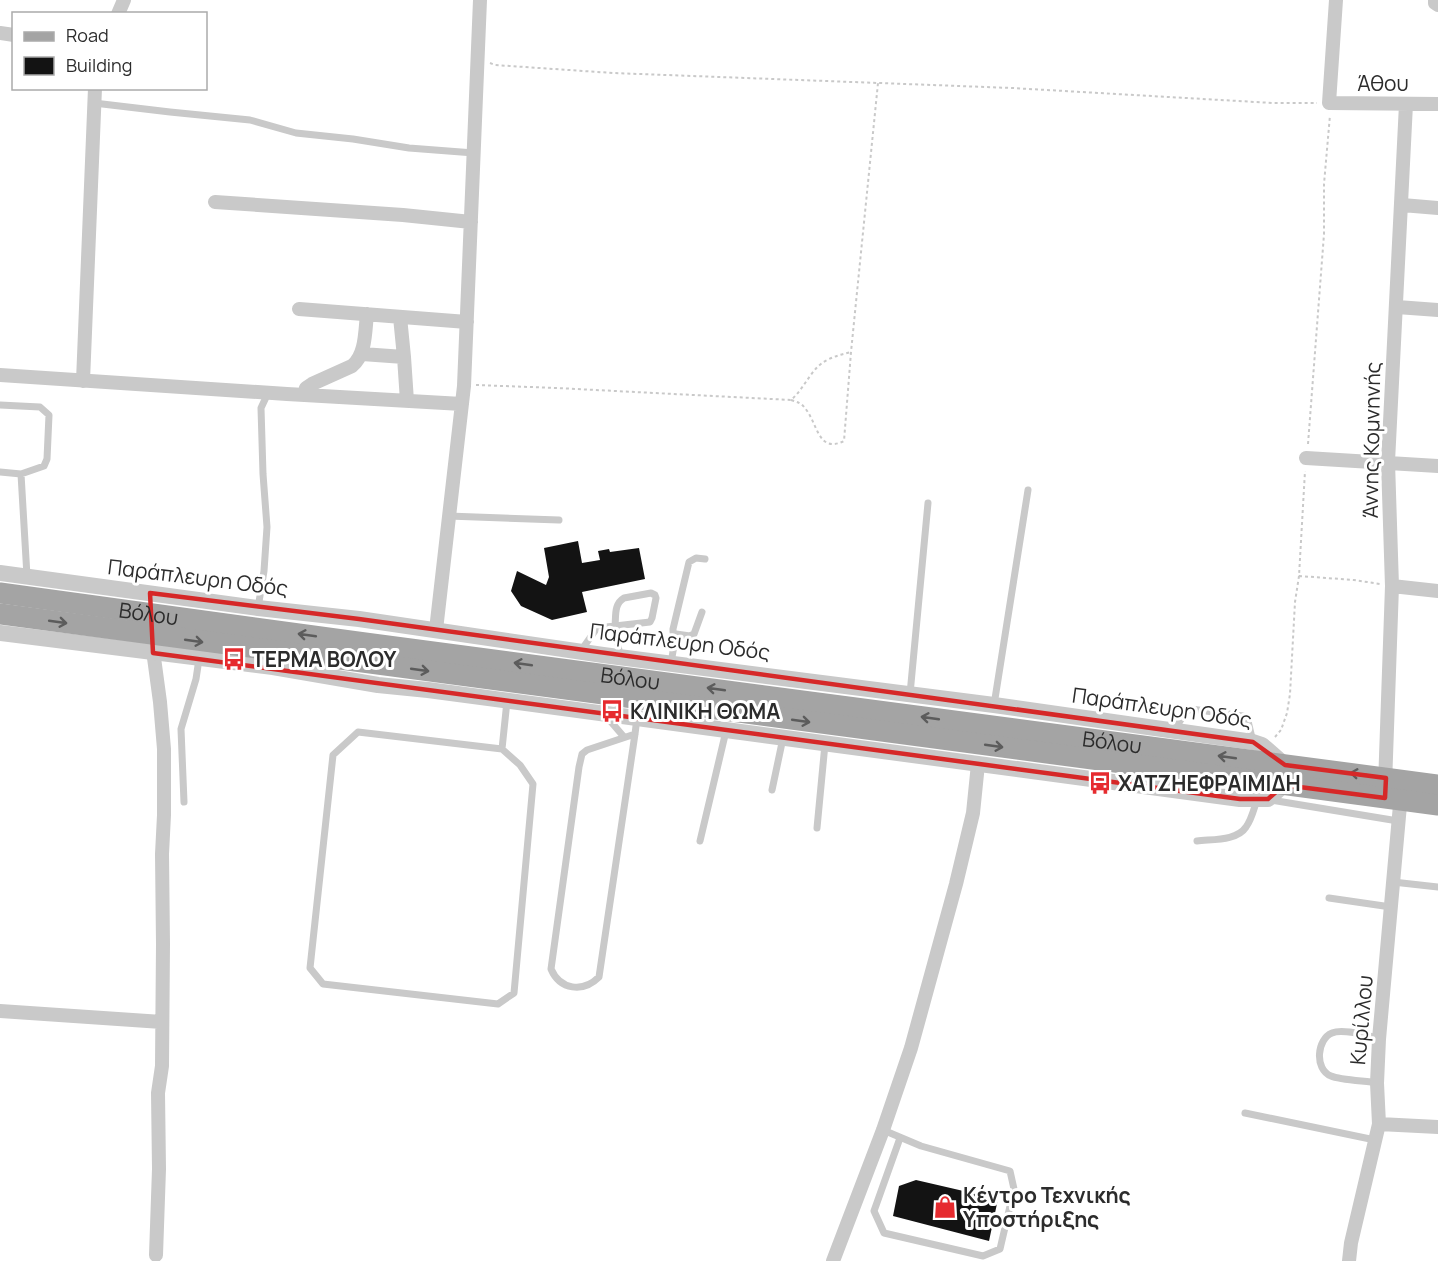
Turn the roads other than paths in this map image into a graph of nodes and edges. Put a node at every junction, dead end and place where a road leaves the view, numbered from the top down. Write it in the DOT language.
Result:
graph roads {
  1 [pos="480,0"];
  2 [pos="1336,0"];
  3 [pos="1435,0"];
  4 [pos="1438,5"];
  5 [pos="94,96"];
  6 [pos="1406,104"];
  7 [pos="1438,104"];
  8 [pos="474,153"];
  9 [pos="215,202"];
  10 [pos="1402,205"];
  11 [pos="1438,208"];
  12 [pos="471,222"];
  13 [pos="1397,307"];
  14 [pos="299,309"];
  15 [pos="1438,310"];
  16 [pos="367,315"];
  17 [pos="400,317"];
  18 [pos="467,322"];
  19 [pos="362,354"];
  20 [pos="404,357"];
  21 [pos="0,375"];
  22 [pos="83,381"];
  23 [pos="268,393"];
  24 [pos="304,395"];
  25 [pos="407,401"];
  26 [pos="462,404"];
  27 [pos="0,405"];
  28 [pos="1306,458"];
  29 [pos="1388,462"];
  30 [pos="1438,466"];
  31 [pos="0,472"];
  32 [pos="21,474"];
  33 [pos="1028,490"];
  34 [pos="928,503"];
  35 [pos="448,516"];
  36 [pos="559,520"];
  37 [pos="705,559"];
  38 [pos="0,573"];
  39 [pos="27,577"];
  40 [pos="1392,585"];
  41 [pos="1438,591"];
  42 [pos="0,593"];
  43 [pos="151,603"];
  44 [pos="258,608"];
  45 [pos="702,612"];
  46 [pos="0,614"];
  47 [pos="615,626"];
  48 [pos="436,630"];
  49 [pos="0,633"];
  50 [pos="676,634"];
  51 [pos="152,644"];
  52 [pos="580,652"];
  53 [pos="620,657"];
  54 [pos="199,659"];
  55 [pos="672,663"];
  56 [pos="910,694"];
  57 [pos="507,701"];
  58 [pos="994,705"];
  59 [pos="604,714"];
  60 [pos="636,726"];
  61 [pos="726,731"];
  62 [pos="1173,731"];
  63 [pos="624,737"];
  64 [pos="783,738"];
  65 [pos="1258,743"];
  66 [pos="825,744"];
  67 [pos="502,749"];
  68 [pos="978,764"];
  69 [pos="1285,775"];
  70 [pos="1438,785"];
  71 [pos="1393,789"];
  72 [pos="772,790"];
  73 [pos="1263,800"];
  74 [pos="184,802"];
  75 [pos="1438,805"];
  76 [pos="1398,821"];
  77 [pos="817,828"];
  78 [pos="700,841"];
  79 [pos="1197,841"];
  80 [pos="1393,882"];
  81 [pos="1438,887"];
  82 [pos="1329,898"];
  83 [pos="1391,907"];
  84 [pos="0,1011"];
  85 [pos="162,1022"];
  86 [pos="1379,1039"];
  87 [pos="1377,1083"];
  88 [pos="1245,1113"];
  89 [pos="1379,1124"];
  90 [pos="1438,1127"];
  91 [pos="883,1130"];
  92 [pos="900,1138"];
  93 [pos="1375,1140"];
  94 [pos="156,1255"];
  95 [pos="833,1261"];
  96 [pos="1349,1261"];
  1 -- 8 [label="street"];
  2 -- 6 [label="street, Άθου"];
  3 -- 4 [label="street"];
  5 -- 8 [label="lane"];
  5 -- 22 [label="street"];
  6 -- 7 [label="street, Άθου"];
  6 -- 10 [label="street, Άννης Κομνηνής"];
  8 -- 12 [label="street"];
  9 -- 12 [label="street"];
  10 -- 11 [label="street"];
  10 -- 13 [label="street, Άννης Κομνηνής"];
  12 -- 18 [label="street"];
  13 -- 15 [label="street"];
  13 -- 29 [label="street, Άννης Κομνηνής"];
  14 -- 16 [label="street"];
  16 -- 17 [label="street"];
  16 -- 19 [label="street"];
  17 -- 18 [label="street"];
  17 -- 20 [label="street"];
  18 -- 26 [label="street"];
  19 -- 20 [label="street"];
  19 -- 24 [label="street"];
  20 -- 25 [label="street"];
  21 -- 22 [label="street"];
  22 -- 23 [label="street"];
  23 -- 24 [label="street"];
  23 -- 44 [label="lane"];
  24 -- 25 [label="street"];
  25 -- 26 [label="street"];
  26 -- 35 [label="street"];
  27 -- 32 [label="lane"];
  28 -- 29 [label="street"];
  29 -- 30 [label="street"];
  29 -- 40 [label="street, Άννης Κομνηνής"];
  31 -- 32 [label="lane"];
  32 -- 39 [label="lane"];
  33 -- 58 [label="lane"];
  34 -- 56 [label="lane"];
  35 -- 36 [label="lane"];
  35 -- 48 [label="street"];
  37 -- 50 [label="lane"];
  38 -- 39 [label="street, Παράπλευρη Οδός"];
  39 -- 43 [label="street, Παράπλευρη Οδός"];
  40 -- 41 [label="street"];
  40 -- 71 [label="street, Άννης Κομνηνής"];
  42 -- 43 [label="main road, Βόλου"];
  43 -- 44 [label="street, Παράπλευρη Οδός"];
  43 -- 51 [label="street"];
  69 -- 43 [label="main road, Βόλου, one-way"];
  44 -- 48 [label="street, Παράπλευρη Οδός"];
  45 -- 50 [label="lane"];
  46 -- 51 [label="main road, Βόλου, one-way"];
  47 -- 47 [label="lane"];
  47 -- 52 [label="lane"];
  47 -- 53 [label="lane"];
  48 -- 52 [label="street, Παράπλευρη Οδός"];
  49 -- 51 [label="street"];
  50 -- 55 [label="lane"];
  51 -- 54 [label="street"];
  51 -- 69 [label="main road, Βόλου, one-way"];
  51 -- 85 [label="street"];
  52 -- 53 [label="street, Παράπλευρη Οδός"];
  53 -- 55 [label="street, Παράπλευρη Οδός"];
  54 -- 57 [label="street"];
  54 -- 74 [label="lane"];
  55 -- 56 [label="street, Παράπλευρη Οδός"];
  56 -- 58 [label="street, Παράπλευρη Οδός"];
  57 -- 59 [label="street"];
  57 -- 67 [label="lane"];
  58 -- 62 [label="street, Παράπλευρη Οδός"];
  59 -- 60 [label="street"];
  59 -- 63 [label="lane"];
  60 -- 61 [label="street"];
  60 -- 63 [label="lane"];
  60 -- 63 [label="lane"];
  61 -- 64 [label="street"];
  61 -- 78 [label="lane"];
  62 -- 65 [label="street, Παράπλευρη Οδός"];
  62 -- 65 [label="lane"];
  64 -- 66 [label="street"];
  64 -- 72 [label="lane"];
  65 -- 69 [label="street, Παράπλευρη Οδός"];
  66 -- 68 [label="street"];
  66 -- 77 [label="lane"];
  67 -- 67 [label="lane"];
  68 -- 73 [label="street"];
  68 -- 91 [label="street"];
  69 -- 71 [label="main road, Βόλου"];
  69 -- 73 [label="street"];
  70 -- 71 [label="main road, Βόλου"];
  71 -- 75 [label="main road, Βόλου"];
  71 -- 76 [label="street, Κυρίλλου"];
  73 -- 76 [label="lane"];
  73 -- 79 [label="lane"];
  76 -- 80 [label="street, Κυρίλλου"];
  80 -- 81 [label="lane"];
  80 -- 83 [label="street, Κυρίλλου"];
  82 -- 83 [label="lane"];
  83 -- 86 [label="street, Κυρίλλου"];
  84 -- 85 [label="street"];
  85 -- 94 [label="street"];
  86 -- 87 [label="street, Κυρίλλου"];
  86 -- 87 [label="lane"];
  87 -- 89 [label="street, Κυρίλλου"];
  88 -- 93 [label="lane"];
  89 -- 90 [label="street"];
  89 -- 93 [label="street, Κυρίλλου"];
  91 -- 92 [label="lane"];
  91 -- 95 [label="street"];
  92 -- 92 [label="lane"];
  93 -- 96 [label="street, Κυρίλλου"];
}
